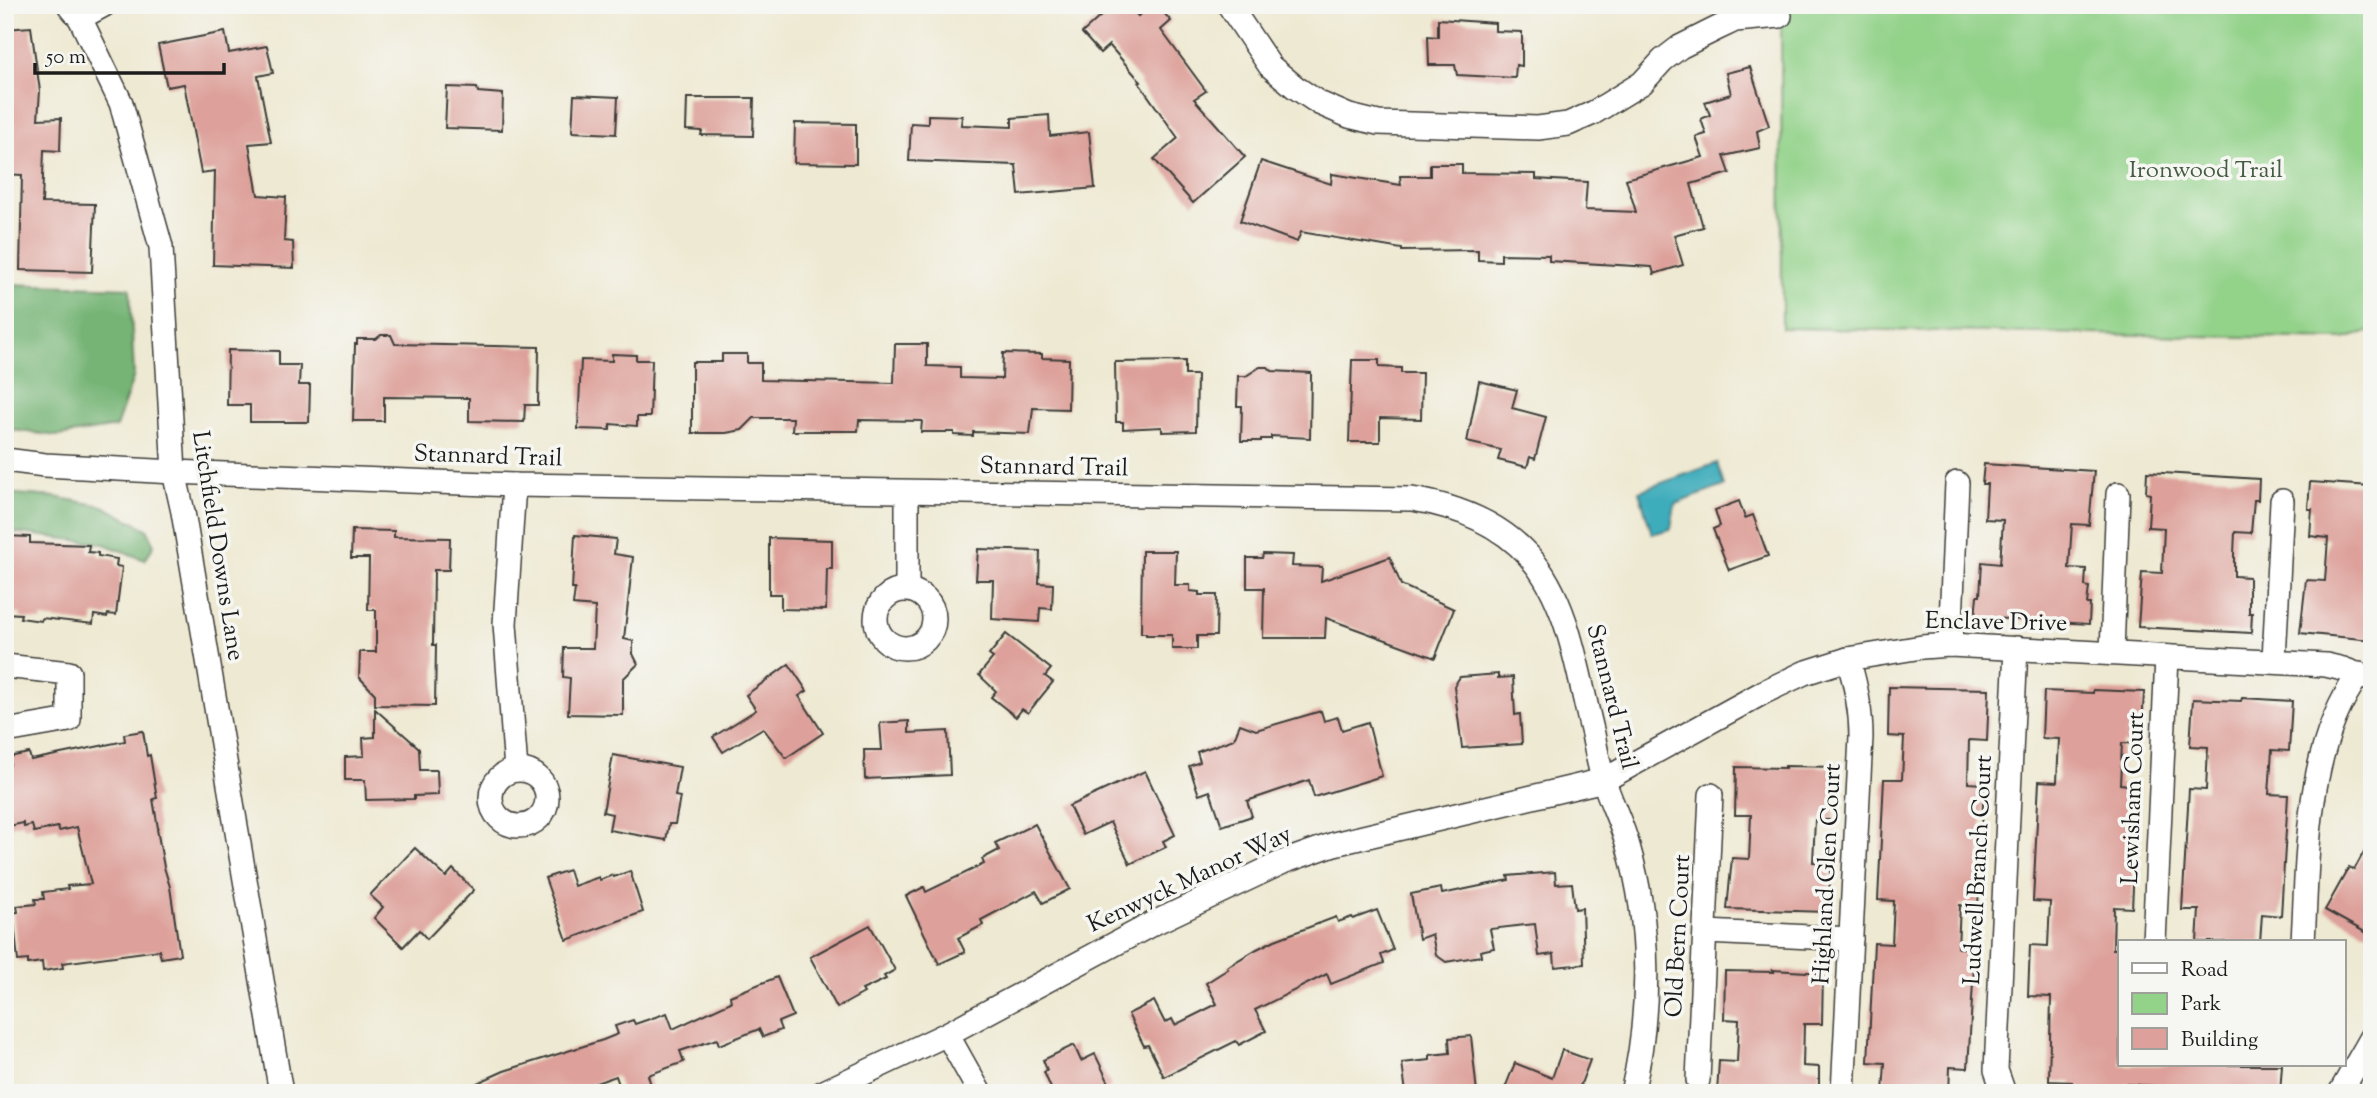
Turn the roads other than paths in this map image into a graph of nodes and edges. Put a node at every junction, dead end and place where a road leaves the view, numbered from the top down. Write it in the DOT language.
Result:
graph roads {
  1 [pos="104,5"];
  2 [pos="1229,5"];
  3 [pos="75,12"];
  4 [pos="1780,16"];
  5 [pos="5,460"];
  6 [pos="174,472"];
  7 [pos="1957,483"];
  8 [pos="514,485"];
  9 [pos="907,493"];
  10 [pos="2118,494"];
  11 [pos="2282,501"];
  12 [pos="907,589"];
  13 [pos="1950,645"];
  14 [pos="2016,648"];
  15 [pos="2112,652"];
  16 [pos="2166,657"];
  17 [pos="1848,659"];
  18 [pos="2274,660"];
  19 [pos="5,666"];
  20 [pos="2365,677"];
  21 [pos="6,732"];
  22 [pos="516,770"];
  23 [pos="1604,780"];
  24 [pos="1711,795"];
  25 [pos="1706,932"];
  26 [pos="1851,939"];
  27 [pos="2154,940"];
  28 [pos="2303,940"];
  29 [pos="947,1034"];
  30 [pos="2372,1037"];
  31 [pos="1698,1080"];
  32 [pos="281,1093"];
  33 [pos="822,1093"];
  34 [pos="980,1093"];
  35 [pos="1632,1093"];
  36 [pos="1843,1093"];
  37 [pos="2004,1093"];
  38 [pos="2340,1093"];
  1 -- 3 [label="street"];
  2 -- 4 [label="street"];
  3 -- 6 [label="street, Litchfield Downs Lane"];
  5 -- 6 [label="street, Stannard Trail"];
  6 -- 8 [label="street, Stannard Trail"];
  6 -- 32 [label="street, Litchfield Downs Lane"];
  7 -- 13 [label="street"];
  8 -- 9 [label="street, Stannard Trail"];
  8 -- 22 [label="street"];
  9 -- 12 [label="street"];
  9 -- 23 [label="street, Stannard Trail"];
  10 -- 15 [label="street"];
  11 -- 18 [label="street"];
  13 -- 14 [label="street, Enclave Drive"];
  13 -- 17 [label="street, Enclave Drive"];
  14 -- 15 [label="street, Enclave Drive"];
  14 -- 37 [label="street, Ludwell Branch Court"];
  15 -- 16 [label="street, Enclave Drive"];
  16 -- 18 [label="street, Enclave Drive"];
  16 -- 27 [label="street, Lewisham Court"];
  17 -- 23 [label="street, Enclave Drive"];
  17 -- 26 [label="street, Highland Glen Court"];
  18 -- 20 [label="street, Enclave Drive"];
  19 -- 21 [label="street"];
  20 -- 28 [label="street"];
  23 -- 29 [label="street, Kenwyck Manor Way"];
  23 -- 35 [label="street, Stannard Trail"];
  24 -- 25 [label="street, Old Bern Court"];
  25 -- 26 [label="street"];
  25 -- 31 [label="street, Old Bern Court"];
  26 -- 36 [label="street, Highland Glen Court"];
  29 -- 33 [label="street, Kenwyck Manor Way"];
  29 -- 34 [label="street"];
  30 -- 38 [label="street"];
}
